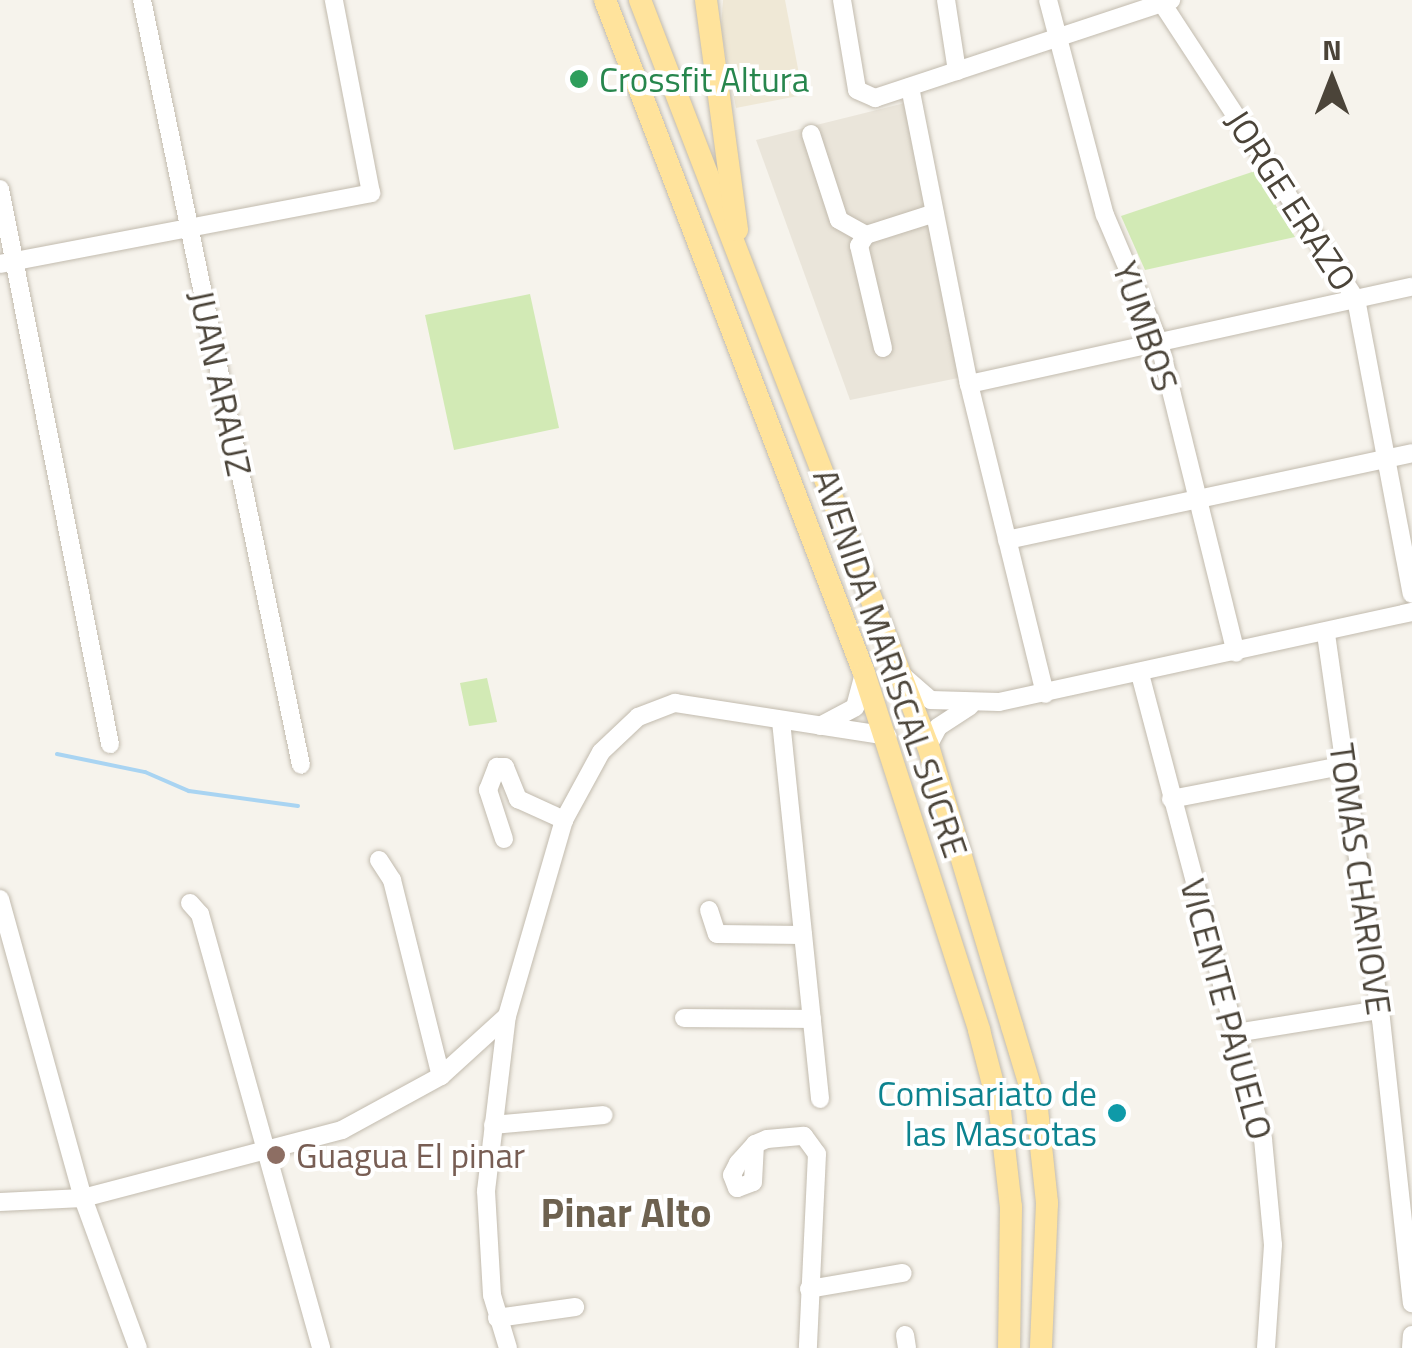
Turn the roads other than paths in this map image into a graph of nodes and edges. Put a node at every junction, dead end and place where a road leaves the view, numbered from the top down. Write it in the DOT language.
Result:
graph roads {
  1 [pos="142,0"];
  2 [pos="334,0"];
  3 [pos="605,0"];
  4 [pos="640,0"];
  5 [pos="706,0"];
  6 [pos="842,0"];
  7 [pos="946,0"];
  8 [pos="1048,0"];
  9 [pos="1164,2"];
  10 [pos="1056,41"];
  11 [pos="957,71"];
  12 [pos="910,87"];
  13 [pos="811,134"];
  14 [pos="0,189"];
  15 [pos="936,213"];
  16 [pos="190,230"];
  17 [pos="866,234"];
  18 [pos="736,243"];
  19 [pos="8,263"];
  20 [pos="1412,287"];
  21 [pos="1356,299"];
  22 [pos="1159,342"];
  23 [pos="883,348"];
  24 [pos="969,384"];
  25 [pos="1412,453"];
  26 [pos="1385,459"];
  27 [pos="1194,500"];
  28 [pos="1007,540"];
  29 [pos="1412,594"];
  30 [pos="1412,612"];
  31 [pos="1326,634"];
  32 [pos="1236,654"];
  33 [pos="864,672"];
  34 [pos="899,673"];
  35 [pos="1140,674"];
  36 [pos="1045,694"];
  37 [pos="972,705"];
  38 [pos="781,721"];
  39 [pos="820,726"];
  40 [pos="887,736"];
  41 [pos="110,744"];
  42 [pos="928,746"];
  43 [pos="1346,765"];
  44 [pos="302,766"];
  45 [pos="1171,799"];
  46 [pos="564,820"];
  47 [pos="504,838"];
  48 [pos="378,860"];
  49 [pos="968,884"];
  50 [pos="936,894"];
  51 [pos="0,898"];
  52 [pos="190,903"];
  53 [pos="709,910"];
  54 [pos="803,935"];
  55 [pos="1380,1010"];
  56 [pos="507,1016"];
  57 [pos="684,1018"];
  58 [pos="812,1019"];
  59 [pos="1236,1033"];
  60 [pos="441,1076"];
  61 [pos="820,1099"];
  62 [pos="604,1115"];
  63 [pos="494,1125"];
  64 [pos="755,1144"];
  65 [pos="266,1148"];
  66 [pos="83,1198"];
  67 [pos="0,1202"];
  68 [pos="903,1273"];
  69 [pos="809,1289"];
  70 [pos="1412,1303"];
  71 [pos="575,1308"];
  72 [pos="498,1318"];
  73 [pos="1412,1335"];
  74 [pos="138,1348"];
  75 [pos="321,1348"];
  76 [pos="508,1348"];
  77 [pos="808,1348"];
  78 [pos="1009,1348"];
  79 [pos="1042,1348"];
  80 [pos="1266,1348"];
  81 [pos="1411,1348"];
  1 -- 16 [label="street, JUAN ARAUZ"];
  2 -- 16 [label="street"];
  3 -- 33 [label="main road, AVENIDA MARISCAL SUCRE"];
  4 -- 18 [label="main road, AVENIDA MARISCAL SUCRE"];
  5 -- 18 [label="main road"];
  6 -- 12 [label="street"];
  7 -- 11 [label="street"];
  8 -- 10 [label="street, YUMBOS"];
  9 -- 10 [label="street"];
  9 -- 21 [label="street, JORGE ERAZO"];
  10 -- 11 [label="street"];
  10 -- 22 [label="street, YUMBOS"];
  11 -- 12 [label="street"];
  12 -- 15 [label="street"];
  13 -- 17 [label="street"];
  14 -- 19 [label="street"];
  15 -- 17 [label="street"];
  15 -- 24 [label="street"];
  16 -- 19 [label="street"];
  16 -- 44 [label="street, JUAN ARAUZ"];
  17 -- 23 [label="street"];
  18 -- 34 [label="main road, AVENIDA MARISCAL SUCRE"];
  19 -- 41 [label="street"];
  20 -- 21 [label="street"];
  21 -- 22 [label="street"];
  21 -- 26 [label="street, JORGE ERAZO"];
  22 -- 24 [label="street"];
  22 -- 27 [label="street, YUMBOS"];
  24 -- 28 [label="street"];
  25 -- 26 [label="street"];
  26 -- 27 [label="street"];
  26 -- 29 [label="street, JORGE ERAZO"];
  27 -- 28 [label="street"];
  27 -- 32 [label="street, YUMBOS"];
  28 -- 36 [label="street"];
  30 -- 31 [label="street"];
  31 -- 32 [label="street"];
  31 -- 43 [label="street, TOMAS CHARIOVE"];
  32 -- 35 [label="street"];
  33 -- 39 [label="street"];
  33 -- 40 [label="main road, AVENIDA MARISCAL SUCRE"];
  34 -- 37 [label="street"];
  34 -- 42 [label="main road, AVENIDA MARISCAL SUCRE"];
  35 -- 36 [label="street"];
  35 -- 45 [label="street, VICENTE PAJUELO"];
  36 -- 37 [label="street"];
  37 -- 42 [label="street"];
  38 -- 39 [label="street"];
  38 -- 46 [label="street"];
  38 -- 54 [label="street"];
  39 -- 40 [label="street"];
  40 -- 50 [label="main road, AVENIDA MARISCAL SUCRE"];
  42 -- 49 [label="main road, AVENIDA MARISCAL SUCRE"];
  43 -- 45 [label="street"];
  43 -- 55 [label="street, TOMAS CHARIOVE"];
  45 -- 59 [label="street, VICENTE PAJUELO"];
  46 -- 47 [label="street"];
  46 -- 56 [label="street"];
  48 -- 60 [label="street"];
  49 -- 50 [label="main road"];
  49 -- 79 [label="main road, AVENIDA MARISCAL SUCRE"];
  50 -- 78 [label="main road, AVENIDA MARISCAL SUCRE"];
  51 -- 66 [label="street"];
  52 -- 65 [label="street"];
  53 -- 54 [label="street"];
  54 -- 58 [label="street"];
  55 -- 59 [label="street"];
  55 -- 70 [label="street, TOMAS CHARIOVE"];
  56 -- 60 [label="street"];
  56 -- 63 [label="street"];
  57 -- 58 [label="street"];
  58 -- 61 [label="street"];
  59 -- 80 [label="street, VICENTE PAJUELO"];
  60 -- 65 [label="street"];
  62 -- 63 [label="street"];
  63 -- 72 [label="street"];
  64 -- 69 [label="street"];
  65 -- 66 [label="street"];
  65 -- 75 [label="street"];
  66 -- 67 [label="street"];
  66 -- 74 [label="street"];
  68 -- 69 [label="street"];
  69 -- 77 [label="street"];
  71 -- 72 [label="street"];
  72 -- 76 [label="street"];
  73 -- 81 [label="street"];
}
